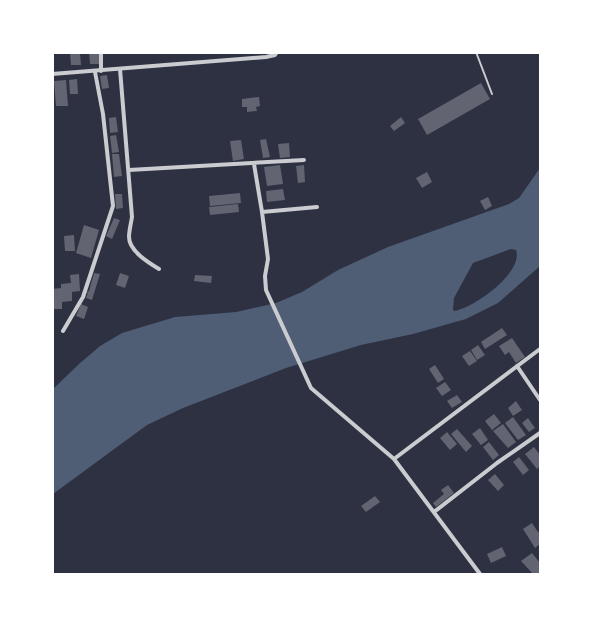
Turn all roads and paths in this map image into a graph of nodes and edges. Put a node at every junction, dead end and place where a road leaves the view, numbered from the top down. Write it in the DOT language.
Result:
graph roads {
  1 [pos="101,52"];
  2 [pos="277,52"];
  3 [pos="476,52"];
  4 [pos="120,69"];
  5 [pos="98,71"];
  6 [pos="52,74"];
  7 [pos="492,94"];
  8 [pos="304,160"];
  9 [pos="254,164"];
  10 [pos="129,170"];
  11 [pos="317,207"];
  12 [pos="262,212"];
  13 [pos="159,269"];
  14 [pos="63,331"];
  15 [pos="540,349"];
  16 [pos="517,366"];
  17 [pos="540,400"];
  18 [pos="540,432"];
  19 [pos="394,459"];
  20 [pos="434,512"];
  21 [pos="480,574"];
  1 -- 5 [label="street"];
  2 -- 4 [label="street"];
  3 -- 7 [label="lane"];
  4 -- 5 [label="street"];
  4 -- 10 [label="street"];
  5 -- 6 [label="street"];
  5 -- 14 [label="street"];
  8 -- 9 [label="street"];
  9 -- 10 [label="street"];
  9 -- 12 [label="street"];
  10 -- 13 [label="street"];
  11 -- 12 [label="street"];
  12 -- 19 [label="street"];
  15 -- 16 [label="street"];
  16 -- 17 [label="street"];
  16 -- 19 [label="street"];
  18 -- 20 [label="street"];
  19 -- 20 [label="street"];
  20 -- 21 [label="street"];
}
